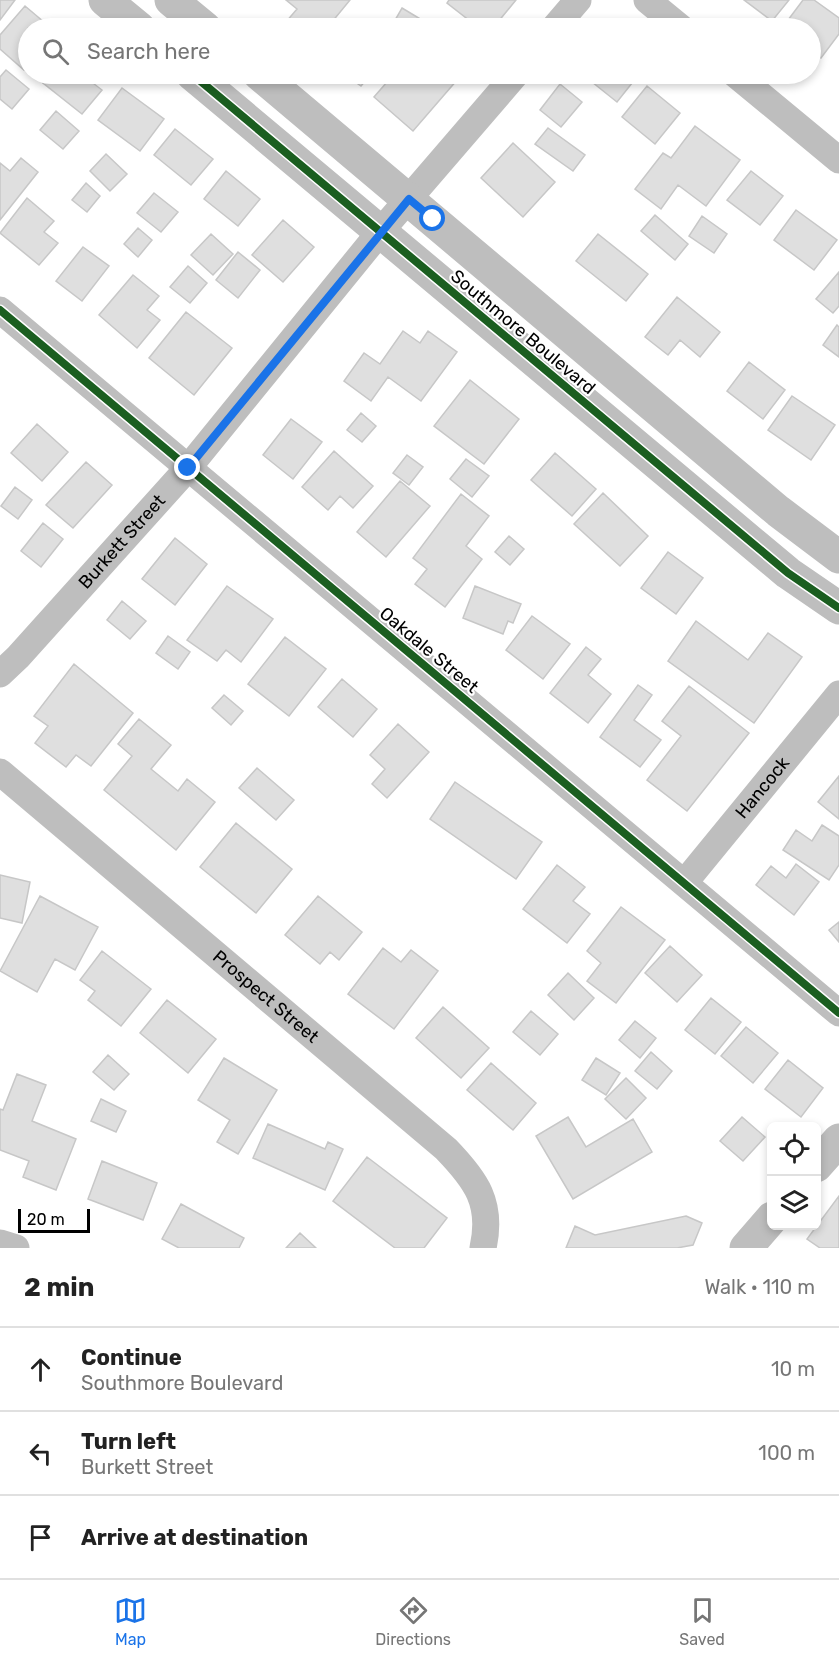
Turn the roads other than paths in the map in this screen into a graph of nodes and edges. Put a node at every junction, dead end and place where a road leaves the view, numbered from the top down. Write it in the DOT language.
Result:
graph roads {
  1 [pos="105,0"];
  2 [pos="171,0"];
  3 [pos="578,0"];
  4 [pos="647,0"];
  5 [pos="127,18"];
  6 [pos="193,18"];
  7 [pos="563,18"];
  8 [pos="669,18"];
  9 [pos="204,84"];
  10 [pos="271,84"];
  11 [pos="507,84"];
  12 [pos="747,84"];
  13 [pos="839,160"];
  14 [pos="409,199"];
  15 [pos="380,232"];
  16 [pos="0,310"];
  17 [pos="188,468"];
  18 [pos="839,557"];
  19 [pos="839,608"];
  20 [pos="0,674"];
  21 [pos="839,694"];
  22 [pos="0,772"];
  23 [pos="685,882"];
  24 [pos="839,1013"];
  25 [pos="839,1140"];
  26 [pos="821,1160"];
  27 [pos="767,1223"];
  28 [pos="0,1243"];
  29 [pos="16,1248"];
  30 [pos="483,1248"];
  31 [pos="746,1248"];
  1 -- 5 [label="street"];
  2 -- 6 [label="street"];
  3 -- 7 [label="street"];
  4 -- 8 [label="street"];
  9 -- 15 [label="street, Southmore Boulevard"];
  10 -- 14 [label="street, Southmore Boulevard"];
  11 -- 14 [label="street, Burkett Street"];
  12 -- 13 [label="street"];
  14 -- 15 [label="street, Burkett Street"];
  14 -- 18 [label="street, Southmore Boulevard"];
  15 -- 17 [label="street, Burkett Street"];
  15 -- 19 [label="street, Southmore Boulevard"];
  16 -- 17 [label="street, Oakdale Street"];
  17 -- 20 [label="street, Burkett Street"];
  17 -- 23 [label="street, Oakdale Street"];
  21 -- 23 [label="street, Hancock"];
  22 -- 30 [label="street, Prospect Street"];
  23 -- 24 [label="street, Oakdale Street"];
  25 -- 26 [label="street"];
  27 -- 31 [label="street"];
  28 -- 29 [label="street"];
}
